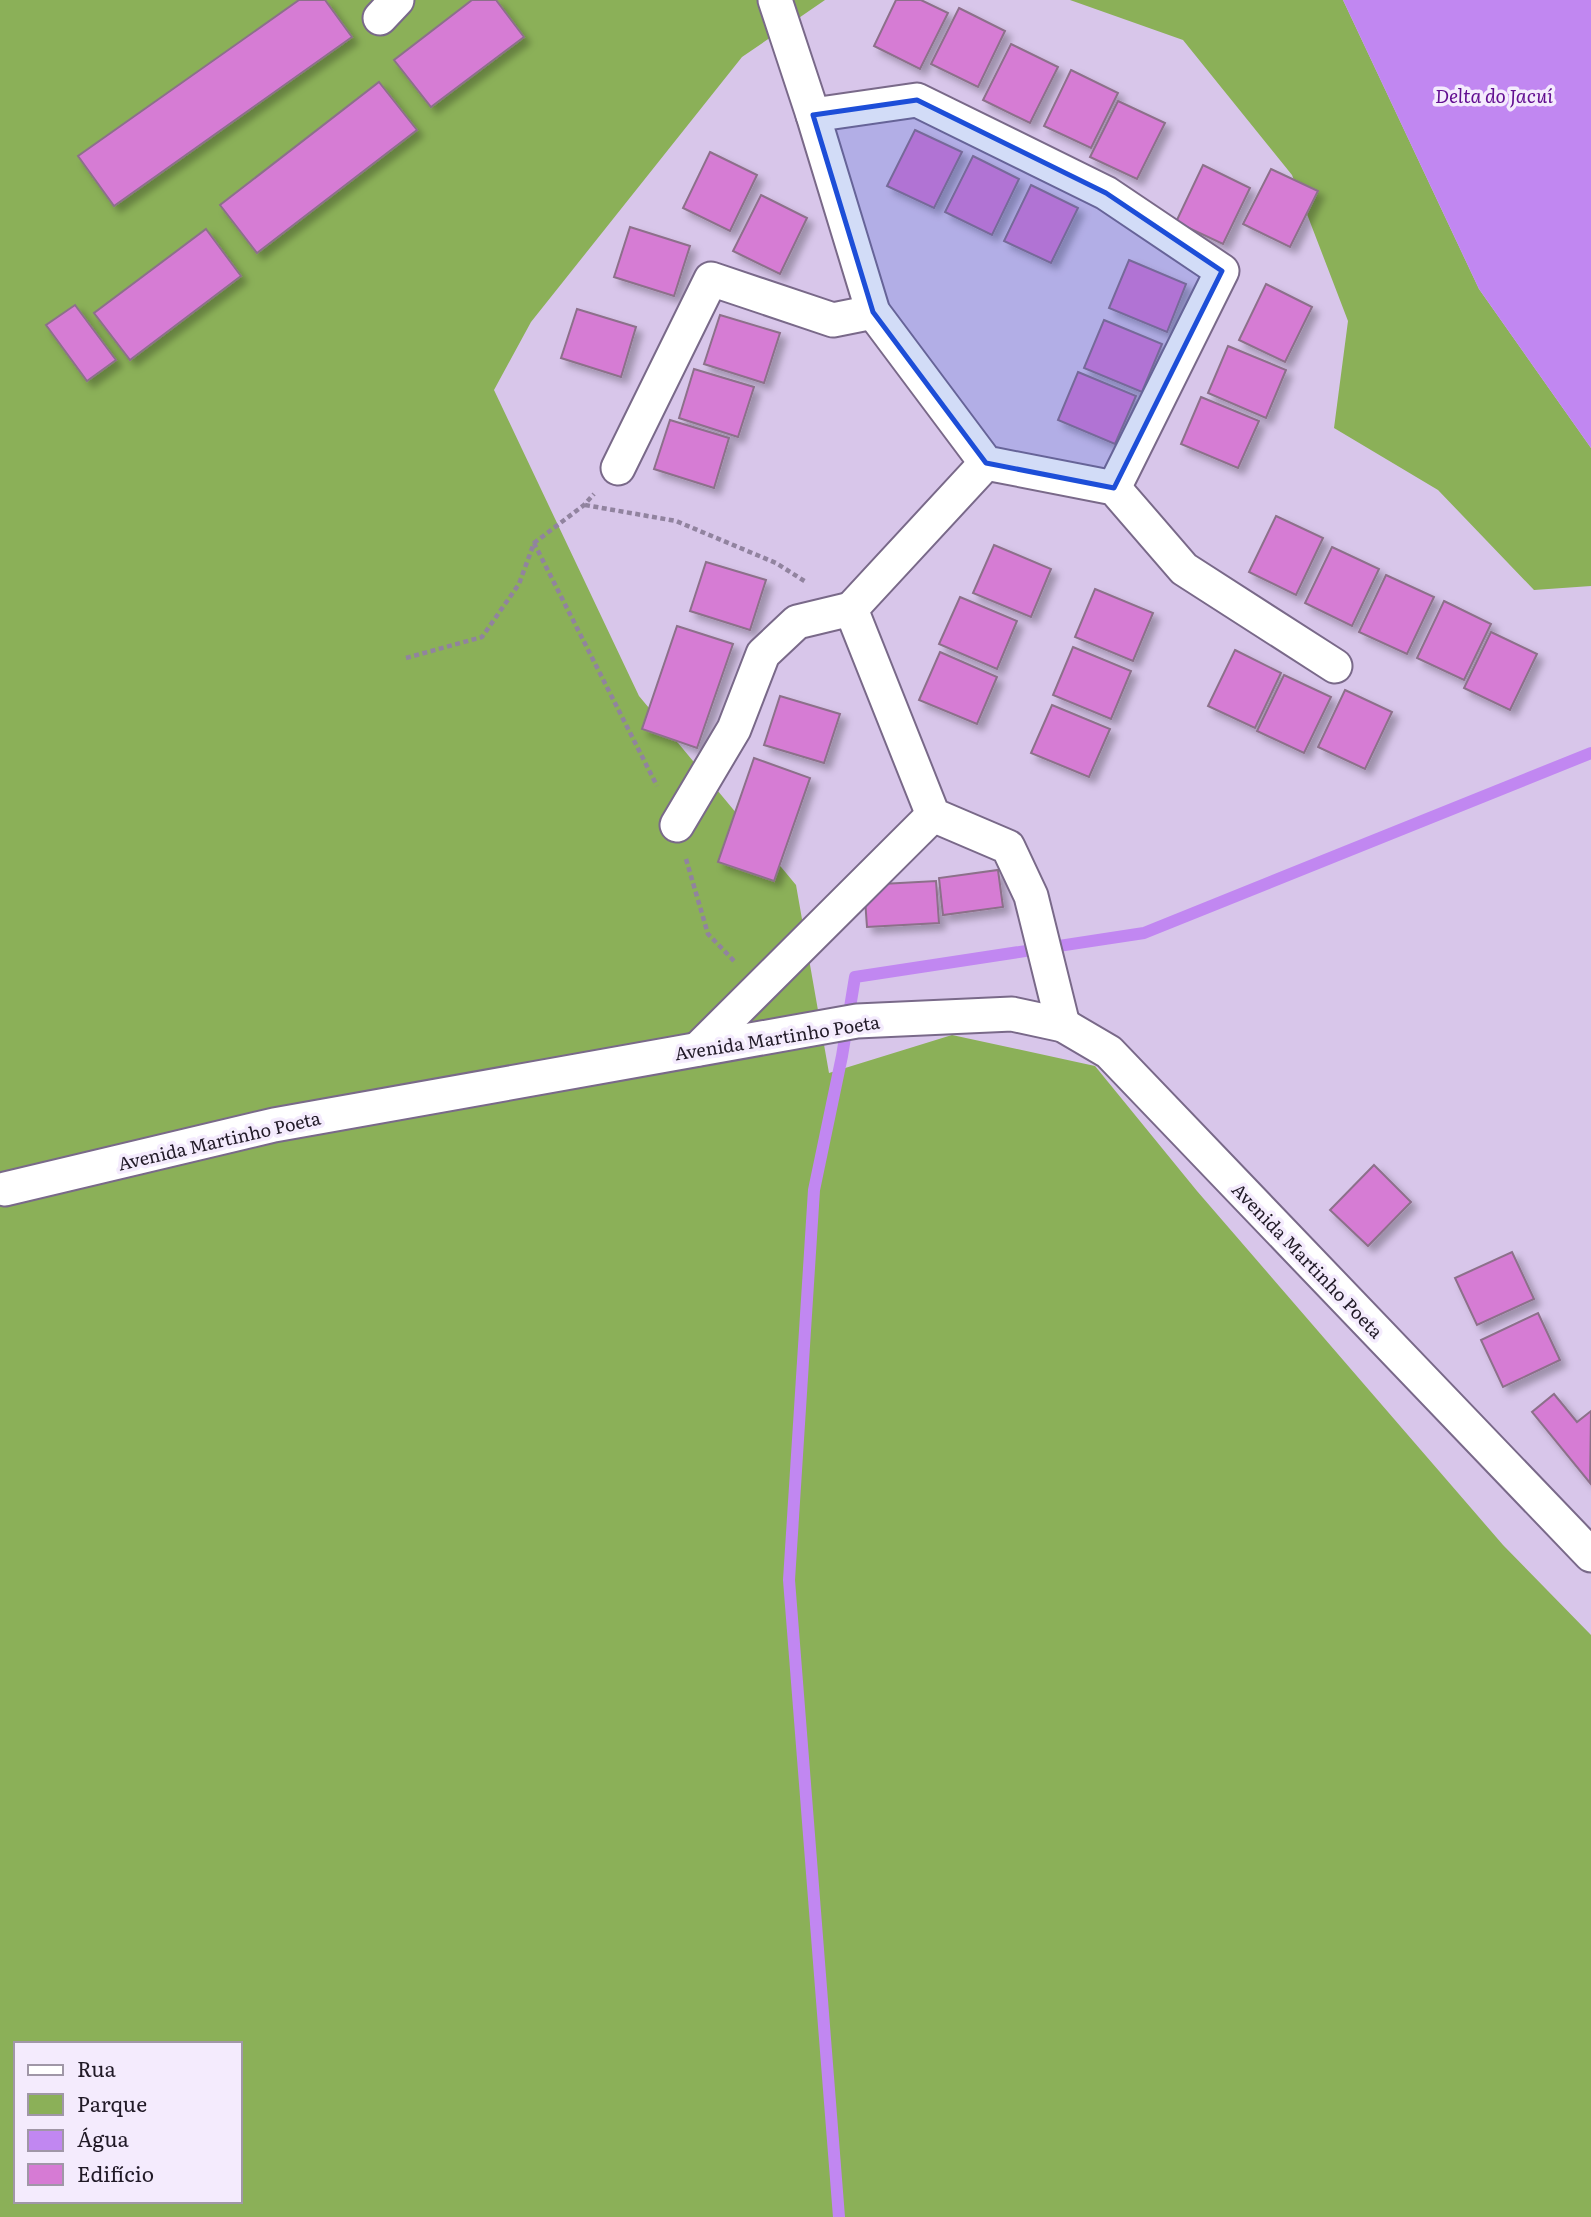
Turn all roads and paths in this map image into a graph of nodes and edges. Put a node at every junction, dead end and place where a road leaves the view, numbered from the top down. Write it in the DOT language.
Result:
graph roads {
  1 [pos="775,0"];
  2 [pos="813,115"];
  3 [pos="873,312"];
  4 [pos="986,463"];
  5 [pos="618,468"];
  6 [pos="1114,488"];
  7 [pos="584,505"];
  8 [pos="534,543"];
  9 [pos="851,609"];
  10 [pos="405,659"];
  11 [pos="1335,666"];
  12 [pos="933,815"];
  13 [pos="677,825"];
  14 [pos="759,988"];
  15 [pos="1063,1025"];
  16 [pos="698,1049"];
  17 [pos="5,1189"];
  18 [pos="1591,1555"];
  1 -- 2 [label="street"];
  2 -- 3 [label="street"];
  2 -- 6 [label="street"];
  3 -- 4 [label="street"];
  3 -- 5 [label="street"];
  4 -- 6 [label="street"];
  4 -- 9 [label="street"];
  5 -- 7 [label="path"];
  6 -- 11 [label="street"];
  7 -- 8 [label="path"];
  7 -- 9 [label="path"];
  8 -- 10 [label="path"];
  8 -- 13 [label="path"];
  9 -- 12 [label="street"];
  9 -- 13 [label="street"];
  12 -- 14 [label="street"];
  12 -- 15 [label="street"];
  13 -- 14 [label="path"];
  14 -- 16 [label="street"];
  15 -- 16 [label="street, Avenida Martinho Poeta"];
  15 -- 18 [label="street, Avenida Martinho Poeta"];
  16 -- 17 [label="street, Avenida Martinho Poeta"];
}
